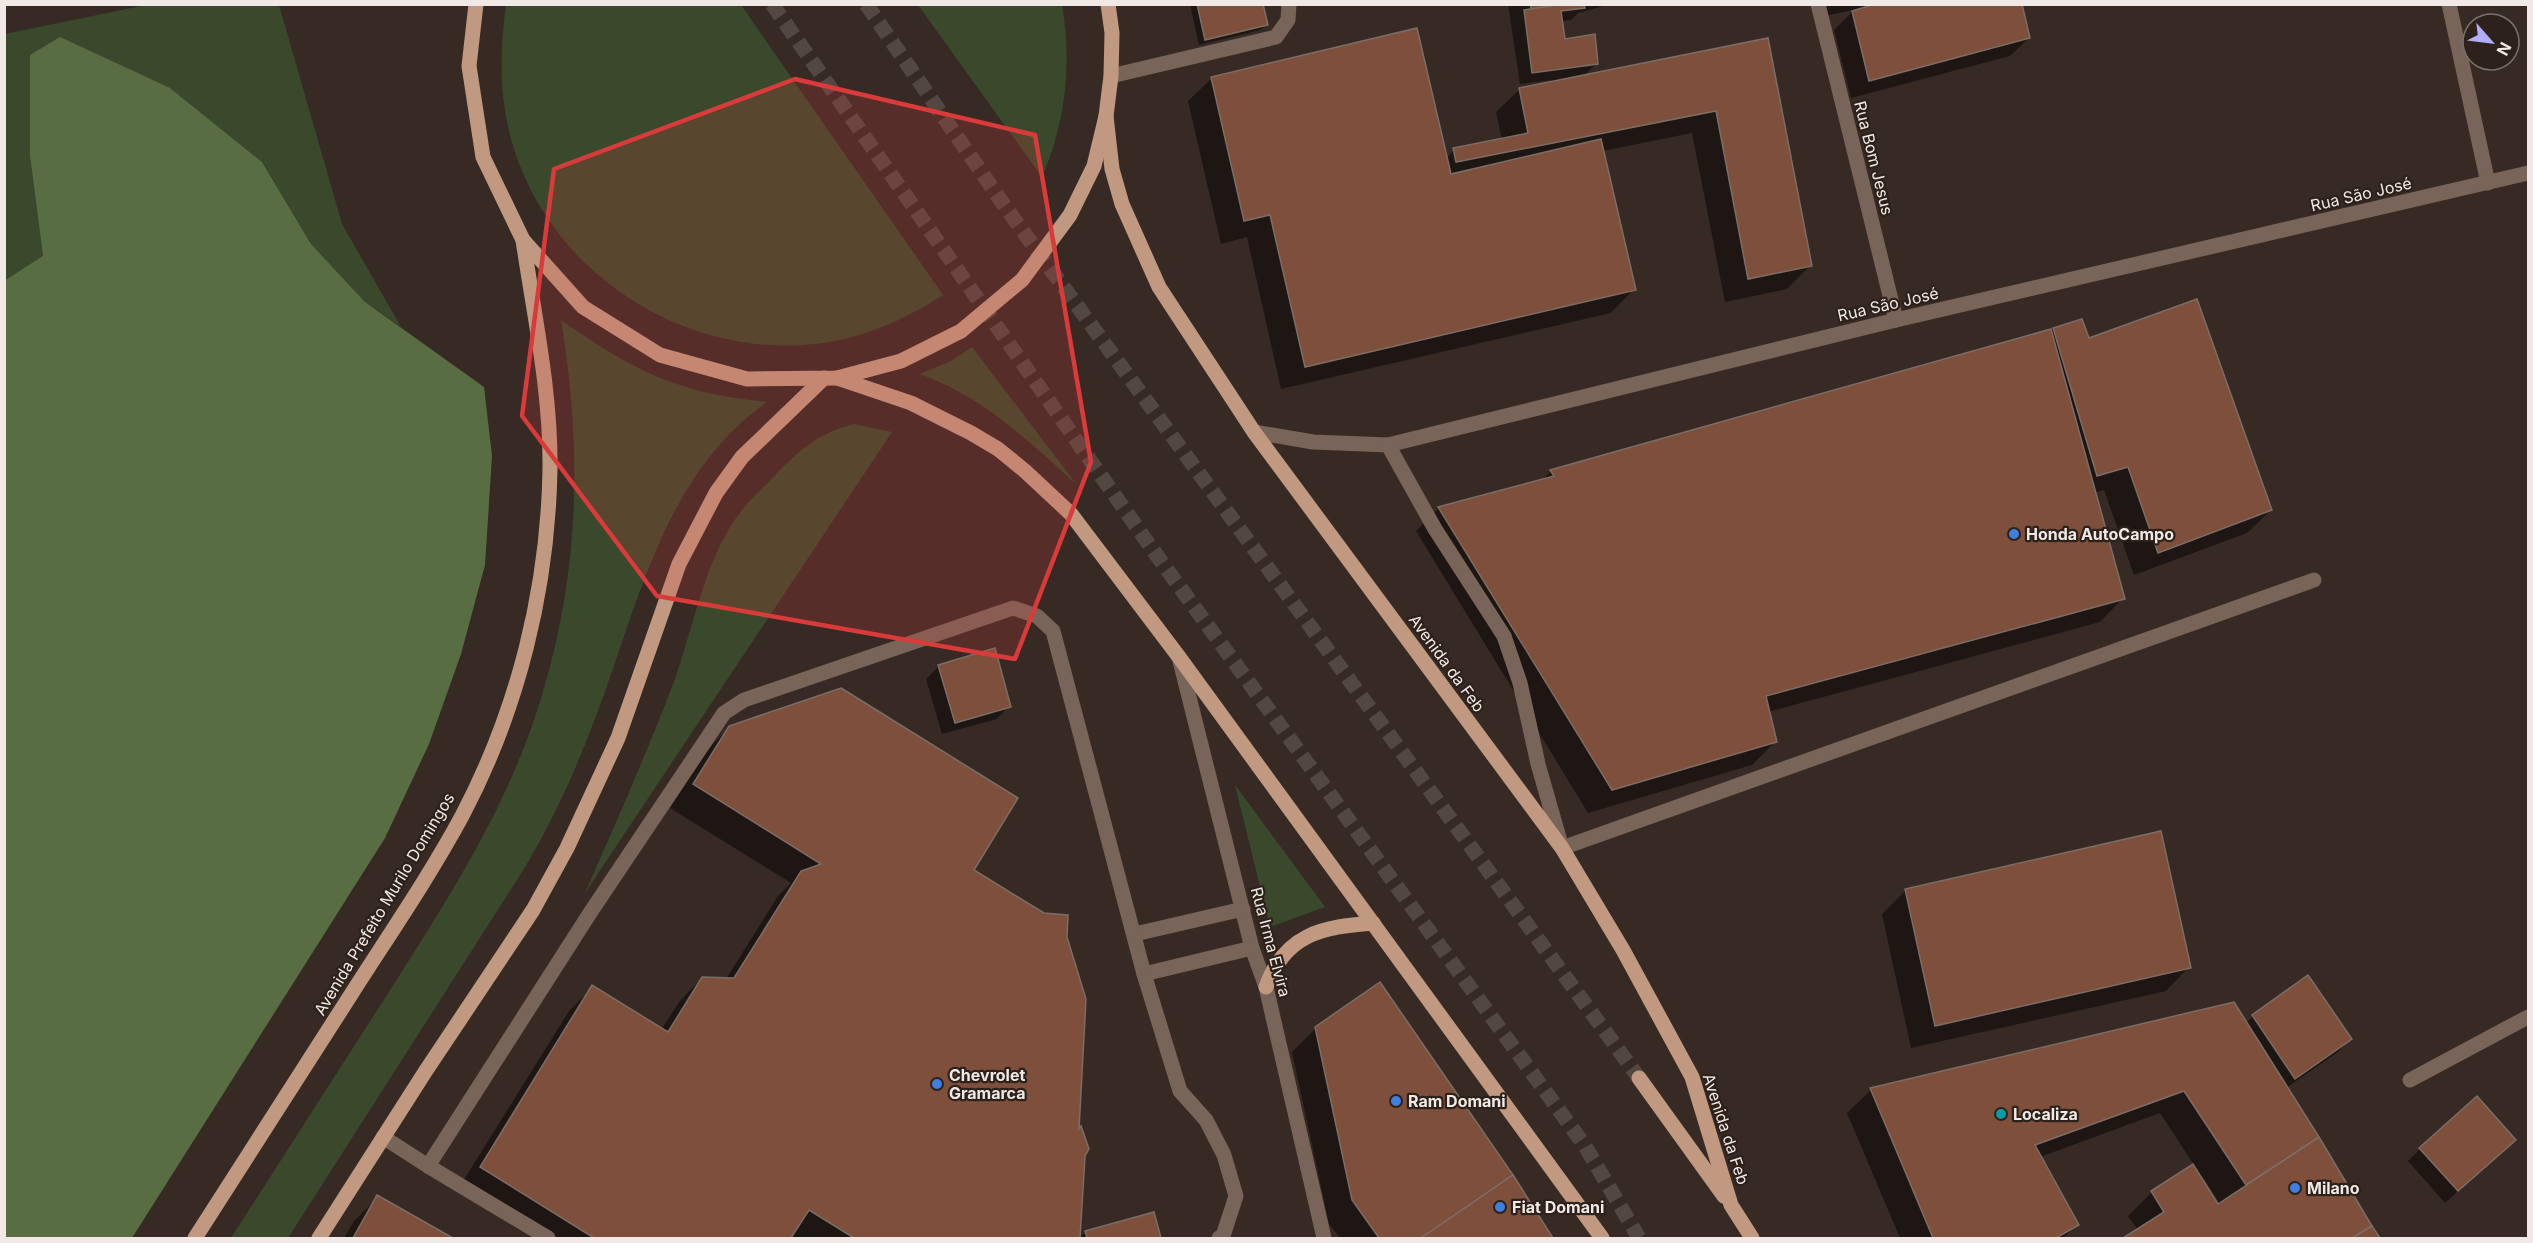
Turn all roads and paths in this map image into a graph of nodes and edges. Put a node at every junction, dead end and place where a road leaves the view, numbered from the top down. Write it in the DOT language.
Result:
graph roads {
  1 [pos="476,4"];
  2 [pos="1108,4"];
  3 [pos="1289,4"];
  4 [pos="1818,4"];
  5 [pos="2449,4"];
  6 [pos="1111,76"];
  7 [pos="1106,116"];
  8 [pos="2529,173"];
  9 [pos="2488,183"];
  10 [pos="523,240"];
  11 [pos="1896,320"];
  12 [pos="831,378"];
  13 [pos="1254,432"];
  14 [pos="1388,445"];
  15 [pos="2314,580"];
  16 [pos="1179,657"];
  17 [pos="1562,848"];
  18 [pos="1243,909"];
  19 [pos="1373,923"];
  20 [pos="1135,933"];
  21 [pos="1252,948"];
  22 [pos="1144,974"];
  23 [pos="1266,987"];
  24 [pos="2529,1017"];
  25 [pos="1639,1078"];
  26 [pos="2410,1080"];
  27 [pos="383,1137"];
  28 [pos="428,1166"];
  29 [pos="1731,1205"];
  30 [pos="195,1239"];
  31 [pos="319,1239"];
  32 [pos="548,1239"];
  33 [pos="1219,1239"];
  34 [pos="1324,1239"];
  35 [pos="1602,1239"];
  36 [pos="1752,1239"];
  1 -- 10 [label="main road"];
  2 -- 6 [label="main road"];
  3 -- 6 [label="street"];
  4 -- 11 [label="street, Rua Bom Jesus"];
  5 -- 9 [label="street"];
  6 -- 7 [label="main road"];
  7 -- 12 [label="main road"];
  7 -- 13 [label="main road, Avenida da Feb"];
  8 -- 9 [label="street, Rua São José"];
  9 -- 11 [label="street, Rua São José"];
  10 -- 12 [label="main road"];
  10 -- 30 [label="main road, Avenida Prefeito Murilo Domingos"];
  11 -- 14 [label="street, Rua São José"];
  12 -- 16 [label="main road"];
  12 -- 27 [label="main road"];
  13 -- 14 [label="street, Rua São José"];
  13 -- 17 [label="main road, Avenida da Feb"];
  14 -- 17 [label="street"];
  15 -- 17 [label="street"];
  16 -- 18 [label="street, Rua Irma Elvira"];
  16 -- 19 [label="main road"];
  17 -- 29 [label="main road, Avenida da Feb"];
  18 -- 20 [label="street"];
  18 -- 21 [label="street, Rua Irma Elvira"];
  19 -- 23 [label="main road"];
  19 -- 35 [label="main road"];
  20 -- 22 [label="street"];
  20 -- 28 [label="street"];
  21 -- 22 [label="street"];
  21 -- 23 [label="street, Rua Irma Elvira"];
  22 -- 33 [label="street"];
  23 -- 34 [label="street, Rua Irma Elvira"];
  24 -- 26 [label="street"];
  25 -- 29 [label="main road"];
  27 -- 28 [label="street"];
  27 -- 31 [label="main road"];
  28 -- 32 [label="street"];
  29 -- 36 [label="main road, Avenida da Feb"];
}
